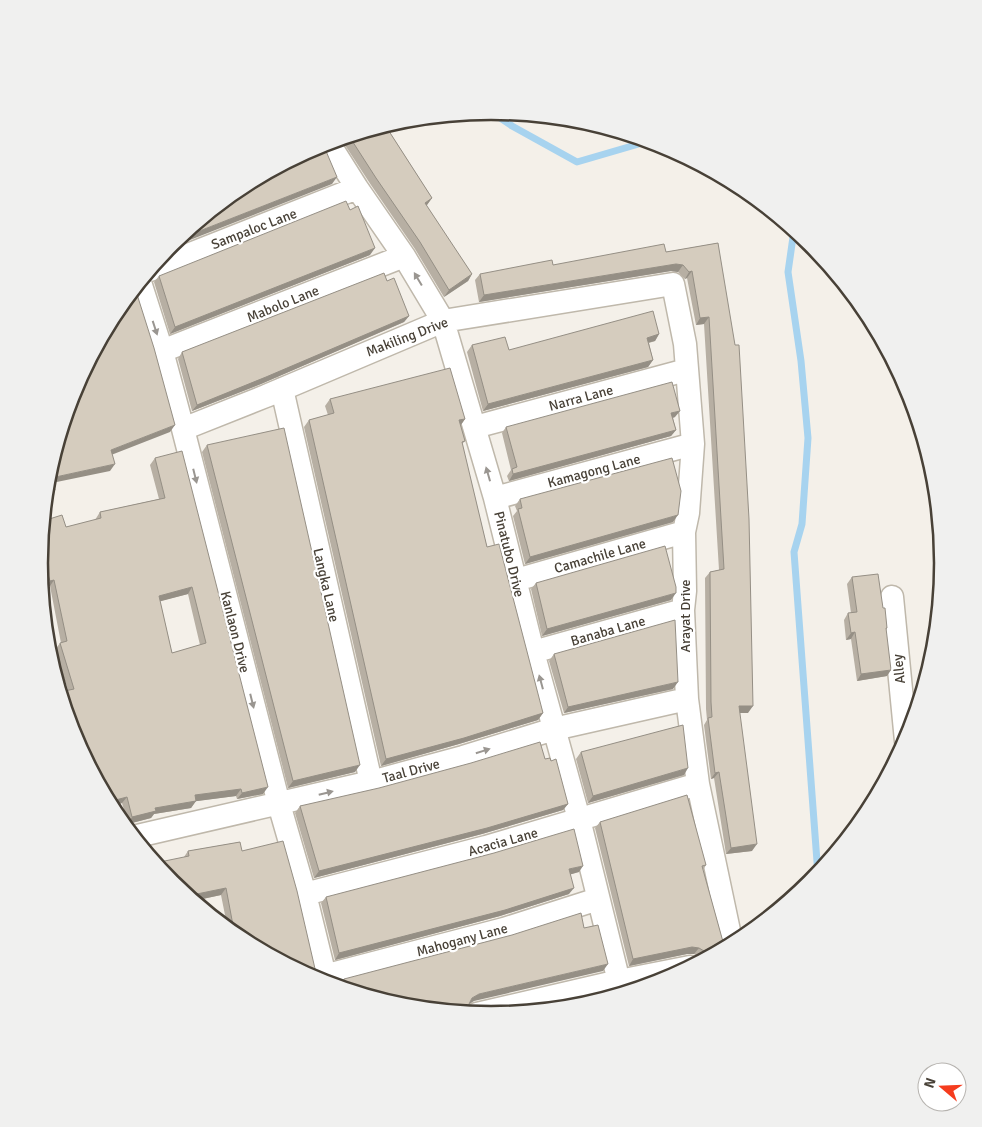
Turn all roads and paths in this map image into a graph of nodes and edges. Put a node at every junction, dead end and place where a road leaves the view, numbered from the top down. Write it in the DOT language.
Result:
graph roads {
  1 [pos="333,150"];
  2 [pos="357,188"];
  3 [pos="404,256"];
  4 [pos="164,265"];
  5 [pos="674,284"];
  6 [pos="142,290"];
  7 [pos="444,321"];
  8 [pos="162,351"];
  9 [pos="686,370"];
  10 [pos="282,389"];
  11 [pos="475,427"];
  12 [pos="183,429"];
  13 [pos="693,444"];
  14 [pos="494,498"];
  15 [pos="684,532"];
  16 [pos="516,580"];
  17 [pos="892,597"];
  18 [pos="683,610"];
  19 [pos="533,652"];
  20 [pos="687,699"];
  21 [pos="904,724"];
  22 [pos="554,729"];
  23 [pos="371,782"];
  24 [pos="698,784"];
  25 [pos="279,804"];
  26 [pos="579,819"];
  27 [pos="140,834"];
  28 [pos="305,894"];
  29 [pos="598,899"];
  30 [pos="730,937"];
  31 [pos="325,974"];
  32 [pos="334,978"];
  33 [pos="620,988"];
  34 [pos="616,989"];
  35 [pos="522,1006"];
  1 -- 2 [label="street, Pinatubo Drive"];
  2 -- 3 [label="street, Pinatubo Drive"];
  2 -- 4 [label="street, Sampaloc Lane"];
  7 -- 3 [label="street, Pinatubo Drive, one-way"];
  3 -- 8 [label="street, Mabolo Lane"];
  5 -- 7 [label="street, Makiling Drive"];
  5 -- 9 [label="street, Arayat Drive"];
  6 -- 8 [label="street, Kanlaon Drive, one-way"];
  7 -- 10 [label="street, Makiling Drive"];
  7 -- 11 [label="street, Pinatubo Drive"];
  8 -- 12 [label="street, Kanlaon Drive"];
  9 -- 11 [label="street, Narra Lane"];
  9 -- 13 [label="street, Arayat Drive"];
  10 -- 12 [label="street, Makiling Drive"];
  10 -- 23 [label="street, Langka Lane"];
  14 -- 11 [label="street, Pinatubo Drive, one-way"];
  12 -- 25 [label="street, Kanlaon Drive, one-way"];
  13 -- 14 [label="street, Kamagong Lane"];
  13 -- 15 [label="street, Arayat Drive"];
  14 -- 16 [label="street, Pinatubo Drive"];
  15 -- 16 [label="street, Camachile Lane"];
  15 -- 18 [label="street, Arayat Drive"];
  16 -- 19 [label="street, Pinatubo Drive"];
  17 -- 21 [label="street, Alley"];
  18 -- 19 [label="street, Banaba Lane"];
  18 -- 20 [label="street, Arayat Drive"];
  22 -- 19 [label="street, Pinatubo Drive, one-way"];
  20 -- 22 [label="street, Taal Drive"];
  20 -- 24 [label="street, Arayat Drive"];
  23 -- 22 [label="street, Taal Drive, one-way"];
  22 -- 26 [label="street, Pinatubo Drive"];
  25 -- 23 [label="street, Taal Drive, one-way"];
  24 -- 26 [label="street, Acacia Lane"];
  24 -- 30 [label="street, Arayat Drive"];
  25 -- 27 [label="street, Taal Drive"];
  25 -- 28 [label="street, Kanlaon Drive"];
  26 -- 28 [label="street, Acacia Lane"];
  26 -- 29 [label="street, Pinatubo Drive"];
  28 -- 31 [label="street, Kanlaon Drive"];
  29 -- 32 [label="street, Mahogany Lane"];
  29 -- 33 [label="street, Pinatubo Drive"];
  34 -- 35 [label="street"];
}
